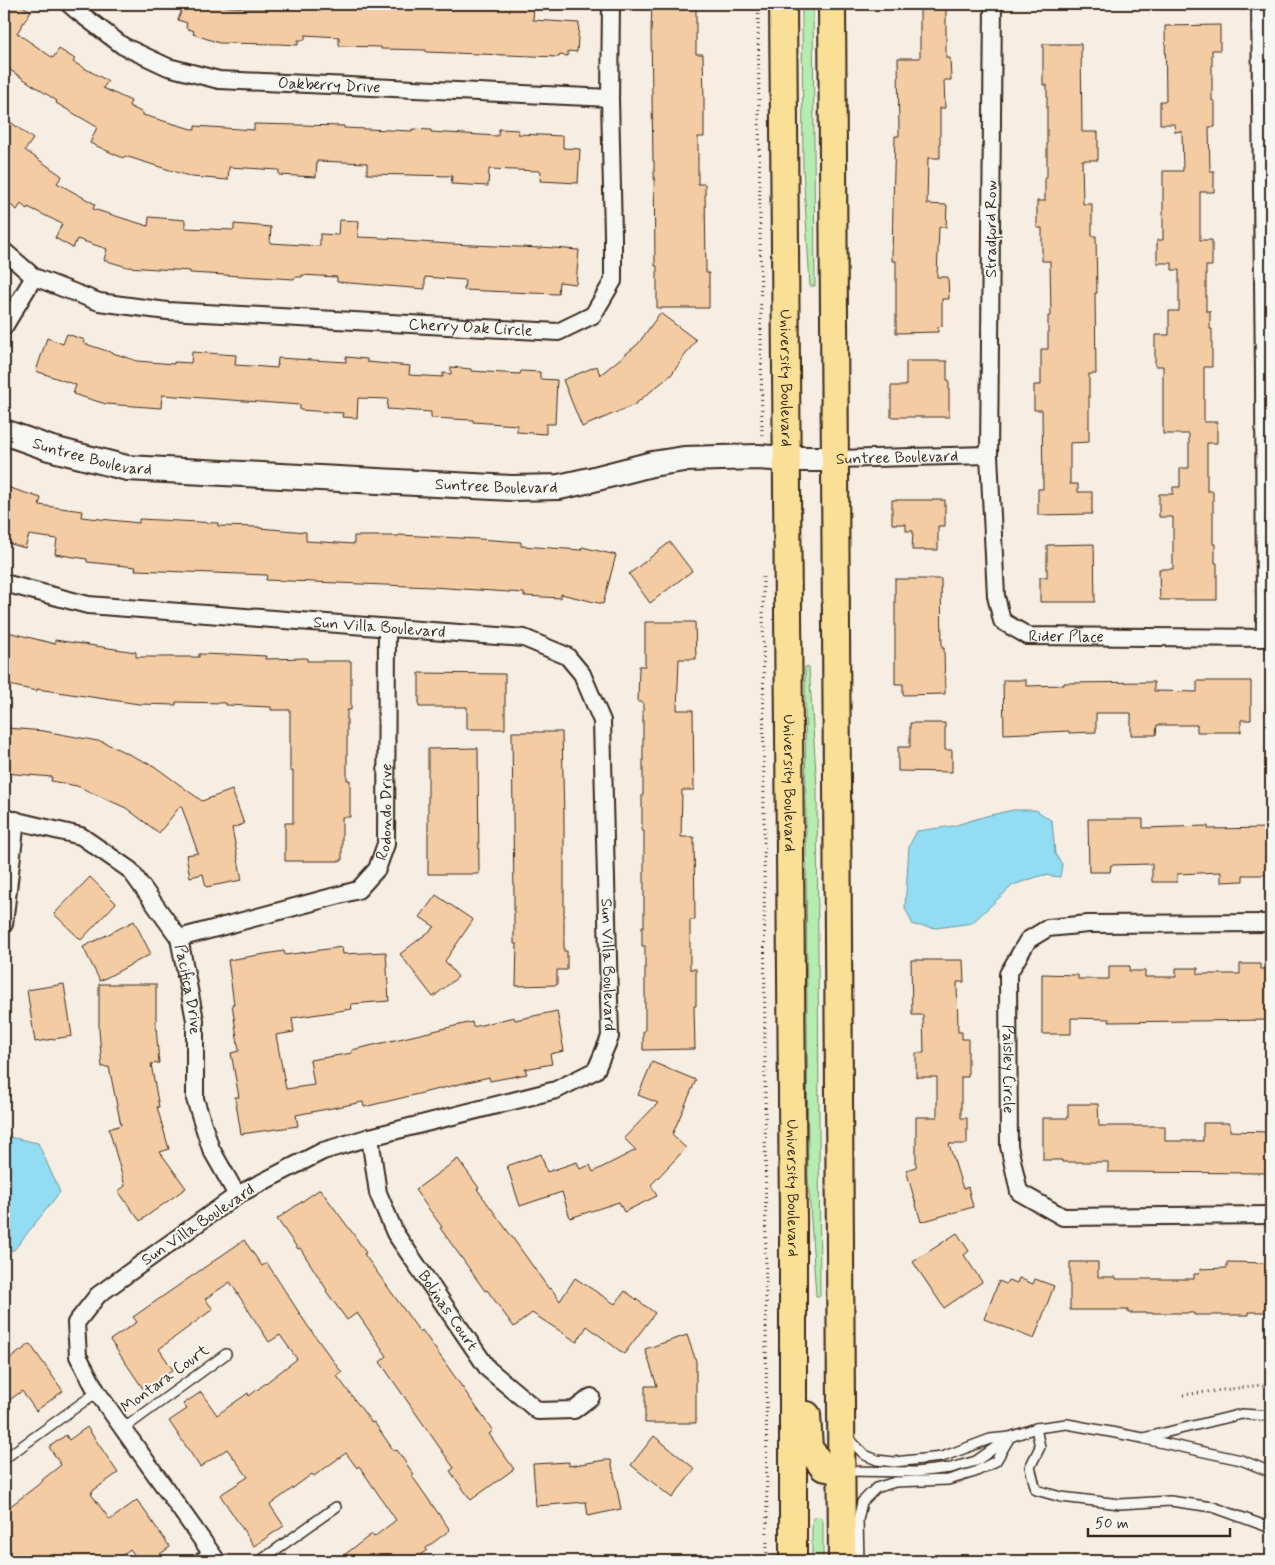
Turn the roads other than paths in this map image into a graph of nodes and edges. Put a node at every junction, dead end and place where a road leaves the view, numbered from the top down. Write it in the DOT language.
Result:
graph roads {
  1 [pos="69,4"];
  2 [pos="612,4"];
  3 [pos="783,4"];
  4 [pos="832,4"];
  5 [pos="993,4"];
  6 [pos="1260,4"];
  7 [pos="610,98"];
  8 [pos="4,251"];
  9 [pos="34,277"];
  10 [pos="4,327"];
  11 [pos="1268,374"];
  12 [pos="4,432"];
  13 [pos="989,455"];
  14 [pos="835,459"];
  15 [pos="787,460"];
  16 [pos="4,583"];
  17 [pos="387,628"];
  18 [pos="1268,638"];
  19 [pos="10,819"];
  20 [pos="1271,923"];
  21 [pos="4,924"];
  22 [pos="179,938"];
  23 [pos="370,1137"];
  24 [pos="237,1196"];
  25 [pos="1271,1215"];
  26 [pos="793,1220"];
  27 [pos="226,1354"];
  28 [pos="97,1392"];
  29 [pos="591,1397"];
  30 [pos="1271,1416"];
  31 [pos="122,1428"];
  32 [pos="1036,1428"];
  33 [pos="841,1431"];
  34 [pos="1010,1437"];
  35 [pos="1142,1438"];
  36 [pos="4,1459"];
  37 [pos="842,1471"];
  38 [pos="1271,1472"];
  39 [pos="336,1508"];
  40 [pos="1271,1528"];
  41 [pos="214,1556"];
  42 [pos="195,1561"];
  43 [pos="260,1561"];
  44 [pos="793,1561"];
  45 [pos="842,1561"];
  46 [pos="859,1561"];
  1 -- 7 [label="street, Oakberry Drive"];
  2 -- 7 [label="street, Cherry Oak Circle"];
  3 -- 15 [label="main road, University Boulevard"];
  4 -- 14 [label="main road"];
  5 -- 13 [label="street, Stradford Row"];
  6 -- 11 [label="street"];
  7 -- 9 [label="street, Cherry Oak Circle"];
  8 -- 9 [label="street, Cherry Oak Circle"];
  9 -- 10 [label="street"];
  11 -- 18 [label="street"];
  12 -- 15 [label="street, Suntree Boulevard"];
  13 -- 14 [label="street, Suntree Boulevard"];
  13 -- 18 [label="street, Rider Place"];
  14 -- 15 [label="street, Suntree Boulevard"];
  14 -- 33 [label="main road"];
  15 -- 26 [label="main road, University Boulevard"];
  16 -- 17 [label="street, Sun Villa Boulevard"];
  17 -- 22 [label="street, Rodondo Drive"];
  17 -- 23 [label="street, Sun Villa Boulevard"];
  19 -- 21 [label="street"];
  19 -- 22 [label="street, Pacifica Drive"];
  20 -- 25 [label="street, Paisley Circle"];
  22 -- 24 [label="street, Pacifica Drive"];
  23 -- 24 [label="street, Sun Villa Boulevard"];
  23 -- 29 [label="street, Bolinas Court"];
  24 -- 28 [label="street, Sun Villa Boulevard"];
  26 -- 37 [label="main road"];
  26 -- 44 [label="main road, University Boulevard"];
  27 -- 31 [label="lane, Montara Court"];
  28 -- 31 [label="street, Sun Villa Boulevard"];
  28 -- 36 [label="lane"];
  30 -- 35 [label="lane"];
  31 -- 41 [label="street, Sun Villa Boulevard"];
  32 -- 34 [label="lane"];
  32 -- 35 [label="lane"];
  32 -- 40 [label="lane"];
  33 -- 34 [label="lane"];
  33 -- 37 [label="main road"];
  34 -- 37 [label="lane"];
  34 -- 46 [label="lane"];
  35 -- 38 [label="lane"];
  37 -- 45 [label="main road"];
  39 -- 43 [label="lane"];
  41 -- 42 [label="lane"];
}
